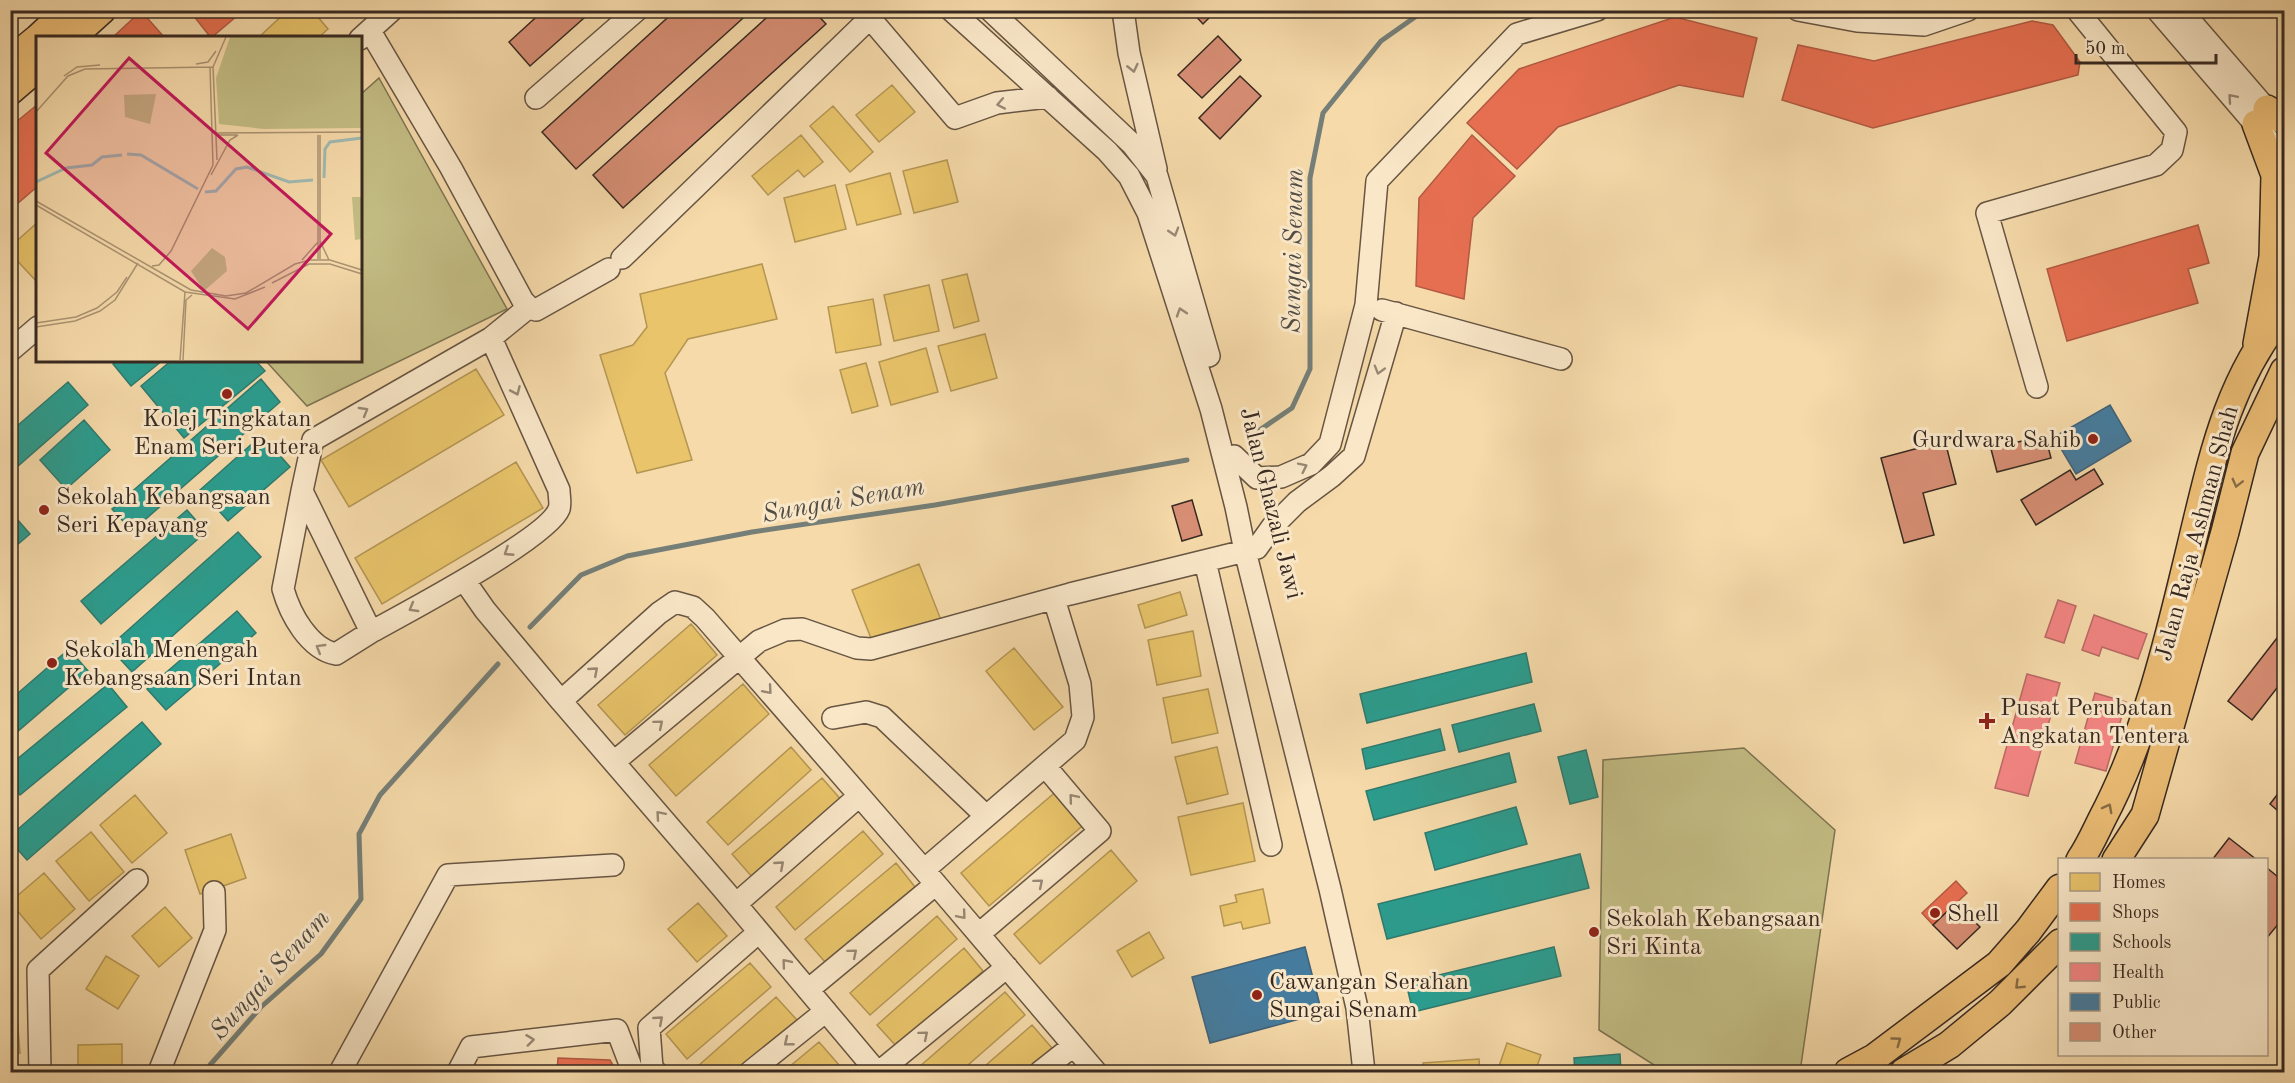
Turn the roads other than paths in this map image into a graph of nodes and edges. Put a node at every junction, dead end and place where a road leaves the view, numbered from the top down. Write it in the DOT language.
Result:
graph roads {
  1 [pos="68,10"];
  2 [pos="102,10"];
  3 [pos="392,10"];
  4 [pos="637,10"];
  5 [pos="951,10"];
  6 [pos="1123,10"];
  7 [pos="1597,10"];
  8 [pos="1798,10"];
  9 [pos="1968,10"];
  10 [pos="2077,10"];
  11 [pos="2157,10"];
  12 [pos="2181,10"];
  13 [pos="989,11"];
  14 [pos="867,14"];
  15 [pos="365,35"];
  16 [pos="40,36"];
  17 [pos="74,36"];
  18 [pos="36,40"];
  19 [pos="10,62"];
  20 [pos="36,69"];
  21 [pos="10,91"];
  22 [pos="1048,97"];
  23 [pos="536,98"];
  24 [pos="2269,118"];
  25 [pos="2284,129"];
  26 [pos="2284,158"];
  27 [pos="1157,176"];
  28 [pos="1130,178"];
  29 [pos="1366,305"];
  30 [pos="529,307"];
  31 [pos="2284,312"];
  32 [pos="1396,313"];
  33 [pos="36,329"];
  34 [pos="491,338"];
  35 [pos="2284,344"];
  36 [pos="10,351"];
  37 [pos="2254,357"];
  38 [pos="1561,359"];
  39 [pos="2284,371"];
  40 [pos="2037,387"];
  41 [pos="2245,453"];
  42 [pos="1234,456"];
  43 [pos="302,491"];
  44 [pos="1251,550"];
  45 [pos="1205,561"];
  46 [pos="464,579"];
  47 [pos="1054,599"];
  48 [pos="371,632"];
  49 [pos="739,657"];
  50 [pos="561,701"];
  51 [pos="833,718"];
  52 [pos="614,762"];
  53 [pos="1046,766"];
  54 [pos="859,796"];
  55 [pos="986,816"];
  56 [pos="1271,844"];
  57 [pos="2081,858"];
  58 [pos="2117,858"];
  59 [pos="613,865"];
  60 [pos="930,877"];
  61 [pos="137,880"];
  62 [pos="2058,891"];
  63 [pos="214,892"];
  64 [pos="736,904"];
  65 [pos="759,932"];
  66 [pos="979,934"];
  67 [pos="2058,945"];
  68 [pos="1007,967"];
  69 [pos="808,990"];
  70 [pos="826,1011"];
  71 [pos="1073,1046"];
  72 [pos="40,1072"];
  73 [pos="159,1072"];
  74 [pos="340,1072"];
  75 [pos="458,1072"];
  76 [pos="633,1072"];
  77 [pos="656,1072"];
  78 [pos="750,1072"];
  79 [pos="878,1072"];
  80 [pos="1041,1072"];
  81 [pos="1096,1072"];
  82 [pos="1364,1072"];
  83 [pos="1373,1072"];
  84 [pos="1848,1072"];
  85 [pos="1904,1072"];
  1 -- 16 [label="main road"];
  2 -- 17 [label="main road"];
  3 -- 15 [label="street"];
  4 -- 23 [label="street"];
  5 -- 22 [label="street, Jalan Ghazali Jawi"];
  6 -- 27 [label="street, one-way"];
  7 -- 29 [label="street"];
  8 -- 9 [label="street"];
  10 -- 40 [label="street"];
  24 -- 11 [label="street, one-way"];
  12 -- 24 [label="street"];
  13 -- 27 [label="street, Jalan Ghazali Jawi"];
  13 -- 28 [label="street"];
  22 -- 14 [label="street, one-way"];
  14 -- 30 [label="street"];
  15 -- 30 [label="street"];
  18 -- 19 [label="main road"];
  20 -- 21 [label="main road"];
  22 -- 28 [label="street, Jalan Ghazali Jawi"];
  24 -- 25 [label="street"];
  24 -- 26 [label="street"];
  24 -- 37 [label="main road"];
  27 -- 42 [label="street, Jalan Ghazali Jawi, one-way"];
  44 -- 28 [label="street, Jalan Ghazali Jawi, one-way"];
  29 -- 32 [label="street"];
  42 -- 29 [label="street, one-way"];
  30 -- 34 [label="street"];
  31 -- 37 [label="main road, Jalan Raja Ashman Shah"];
  32 -- 38 [label="street"];
  32 -- 44 [label="street, one-way"];
  33 -- 36 [label="street"];
  43 -- 34 [label="street, one-way"];
  34 -- 46 [label="street, one-way"];
  35 -- 41 [label="main road"];
  57 -- 37 [label="main road, Jalan Raja Ashman Shah, one-way"];
  39 -- 41 [label="main road, Jalan Raja Ashman Shah"];
  41 -- 58 [label="main road, Jalan Raja Ashman Shah, one-way"];
  42 -- 44 [label="street, Jalan Ghazali Jawi"];
  43 -- 48 [label="street"];
  48 -- 43 [label="street, one-way"];
  44 -- 45 [label="street"];
  44 -- 82 [label="street"];
  44 -- 83 [label="street, Jalan Ghazali Jawi"];
  45 -- 47 [label="street"];
  45 -- 56 [label="street"];
  46 -- 48 [label="street, one-way"];
  46 -- 50 [label="street"];
  47 -- 49 [label="street"];
  47 -- 53 [label="street"];
  50 -- 49 [label="street, one-way"];
  52 -- 49 [label="street, one-way"];
  49 -- 54 [label="street, one-way"];
  50 -- 52 [label="street"];
  51 -- 55 [label="street"];
  64 -- 52 [label="street, one-way"];
  53 -- 55 [label="street"];
  66 -- 53 [label="street, one-way"];
  54 -- 60 [label="street"];
  64 -- 54 [label="street, one-way"];
  55 -- 60 [label="street"];
  59 -- 74 [label="street"];
  60 -- 66 [label="street, one-way"];
  69 -- 60 [label="street, one-way"];
  61 -- 72 [label="street"];
  84 -- 62 [label="main road, one-way"];
  63 -- 73 [label="street"];
  64 -- 65 [label="street"];
  69 -- 65 [label="street, one-way"];
  77 -- 65 [label="street, one-way"];
  66 -- 68 [label="street"];
  67 -- 85 [label="main road, one-way"];
  68 -- 71 [label="street"];
  79 -- 68 [label="street, one-way"];
  69 -- 70 [label="street"];
  70 -- 78 [label="street, one-way"];
  70 -- 79 [label="street"];
  71 -- 80 [label="street"];
  71 -- 81 [label="street"];
  75 -- 76 [label="street, one-way"];
}
